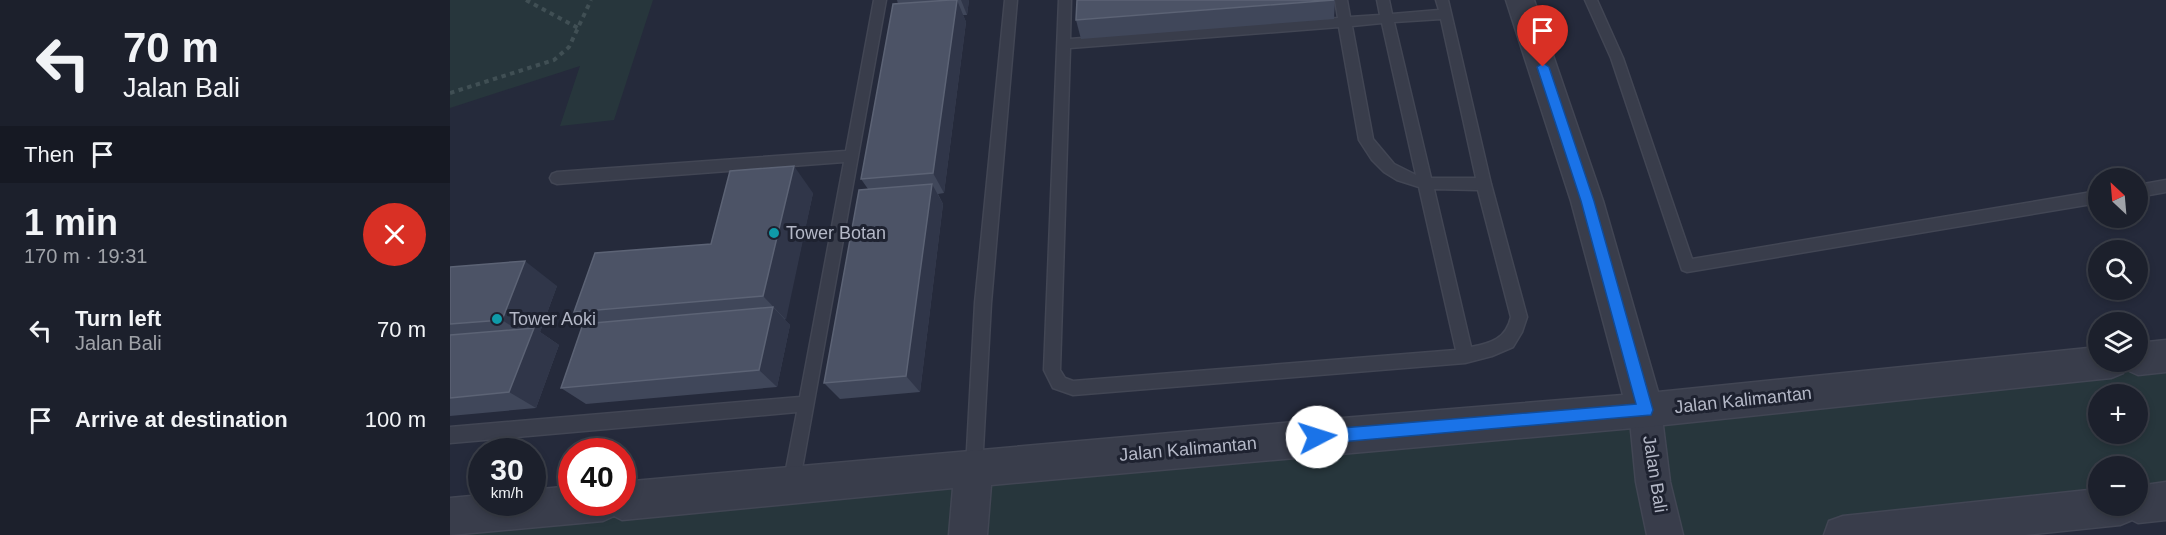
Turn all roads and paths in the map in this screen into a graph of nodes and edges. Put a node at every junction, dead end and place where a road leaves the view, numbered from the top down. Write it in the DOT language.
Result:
graph roads {
  1 [pos="526,0"];
  2 [pos="591,0"];
  3 [pos="880,0"];
  4 [pos="1011,0"];
  5 [pos="1065,0"];
  6 [pos="1341,0"];
  7 [pos="1383,0"];
  8 [pos="1520,0"];
  9 [pos="1591,0"];
  10 [pos="1444,7"];
  11 [pos="1387,20"];
  12 [pos="1345,23"];
  13 [pos="578,28"];
  14 [pos="1064,44"];
  15 [pos="450,93"];
  16 [pos="852,156"];
  17 [pos="557,178"];
  18 [pos="1424,184"];
  19 [pos="1484,184"];
  20 [pos="2166,186"];
  21 [pos="2148,189"];
  22 [pos="2088,199"];
  23 [pos="1465,356"];
  24 [pos="2166,356"];
  25 [pos="2148,358"];
  26 [pos="2088,364"];
  27 [pos="807,404"];
  28 [pos="1645,410"];
  29 [pos="450,435"];
  30 [pos="974,468"];
  31 [pos="792,485"];
  32 [pos="636,500"];
  33 [pos="2166,501"];
  34 [pos="2148,503"];
  35 [pos="558,506"];
  36 [pos="2088,509"];
  37 [pos="450,517"];
  38 [pos="968,535"];
  39 [pos="1665,535"];
  40 [pos="1843,535"];
  1 -- 13 [label="path"];
  2 -- 13 [label="path"];
  3 -- 16 [label="lane"];
  4 -- 30 [label="lane"];
  5 -- 14 [label="lane"];
  6 -- 12 [label="lane"];
  7 -- 11 [label="lane"];
  8 -- 28 [label="street, Jalan Bali"];
  9 -- 22 [label="lane"];
  10 -- 11 [label="lane"];
  10 -- 19 [label="lane"];
  11 -- 12 [label="lane"];
  11 -- 18 [label="lane"];
  12 -- 14 [label="lane"];
  12 -- 18 [label="lane"];
  13 -- 15 [label="path"];
  14 -- 23 [label="lane"];
  16 -- 17 [label="lane"];
  16 -- 27 [label="lane"];
  18 -- 19 [label="lane"];
  18 -- 23 [label="lane"];
  19 -- 23 [label="lane"];
  20 -- 21 [label="lane"];
  24 -- 25 [label="street"];
  26 -- 28 [label="street, Jalan Kalimantan"];
  27 -- 29 [label="lane"];
  27 -- 31 [label="lane"];
  28 -- 30 [label="street, Jalan Kalimantan"];
  28 -- 39 [label="street, Jalan Bali"];
  30 -- 31 [label="street, Jalan Kalimantan"];
  30 -- 38 [label="street"];
  31 -- 32 [label="street, Jalan Kalimantan"];
  33 -- 34 [label="street"];
  35 -- 37 [label="street"];
  36 -- 40 [label="street"];
}
